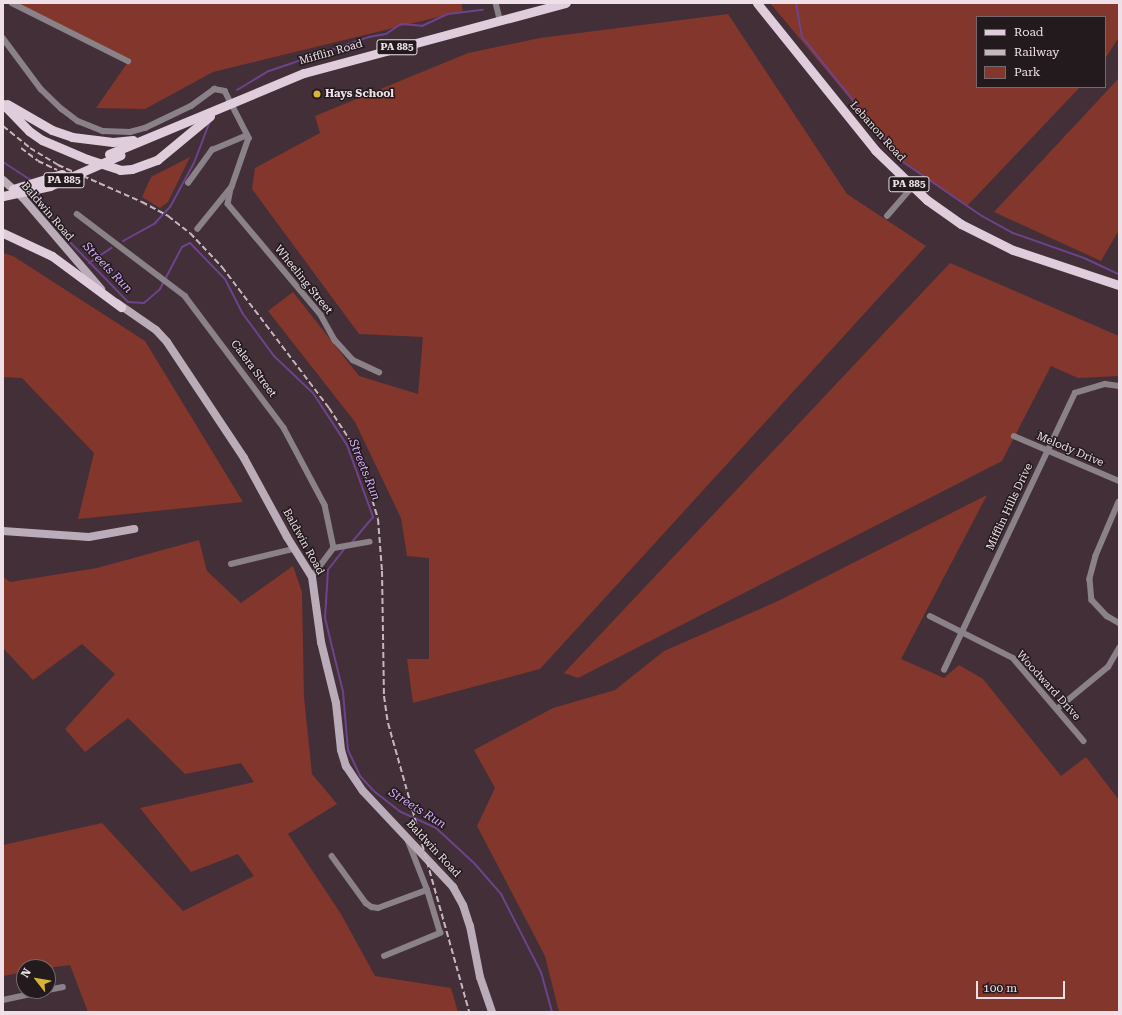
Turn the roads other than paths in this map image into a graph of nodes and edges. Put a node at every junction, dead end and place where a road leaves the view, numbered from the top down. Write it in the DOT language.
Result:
graph roads {
  1 [pos="12,3"];
  2 [pos="496,3"];
  3 [pos="566,3"];
  4 [pos="757,3"];
  5 [pos="500,19"];
  6 [pos="3,38"];
  7 [pos="128,61"];
  8 [pos="3,103"];
  9 [pos="232,103"];
  10 [pos="223,107"];
  11 [pos="200,116"];
  12 [pos="248,135"];
  13 [pos="148,137"];
  14 [pos="3,180"];
  15 [pos="188,183"];
  16 [pos="912,186"];
  17 [pos="232,187"];
  18 [pos="3,190"];
  19 [pos="3,196"];
  20 [pos="77,214"];
  21 [pos="886,216"];
  22 [pos="198,229"];
  23 [pos="3,233"];
  24 [pos="1119,286"];
  25 [pos="121,307"];
  26 [pos="379,372"];
  27 [pos="1119,386"];
  28 [pos="1014,436"];
  29 [pos="1046,451"];
  30 [pos="1119,482"];
  31 [pos="1119,502"];
  32 [pos="134,529"];
  33 [pos="3,531"];
  34 [pos="369,542"];
  35 [pos="293,548"];
  36 [pos="334,548"];
  37 [pos="231,564"];
  38 [pos="312,577"];
  39 [pos="930,616"];
  40 [pos="1119,624"];
  41 [pos="964,632"];
  42 [pos="1119,648"];
  43 [pos="944,670"];
  44 [pos="1057,709"];
  45 [pos="1084,741"];
  46 [pos="404,834"];
  47 [pos="332,856"];
  48 [pos="427,890"];
  49 [pos="384,956"];
  50 [pos="63,987"];
  51 [pos="56,989"];
  52 [pos="16,997"];
  53 [pos="3,1000"];
  54 [pos="492,1012"];
  1 -- 7 [label="street"];
  2 -- 5 [label="street"];
  3 -- 5 [label="main road, Mifflin Road / PA 885"];
  4 -- 16 [label="main road, Lebanon Road / PA 885"];
  5 -- 9 [label="main road, Mifflin Road / PA 885"];
  6 -- 9 [label="street"];
  8 -- 10 [label="main road"];
  8 -- 13 [label="main road"];
  9 -- 10 [label="main road, Mifflin Road / PA 885"];
  9 -- 12 [label="street"];
  10 -- 11 [label="main road, Mifflin Road / PA 885"];
  11 -- 13 [label="main road, Mifflin Road / PA 885"];
  11 -- 19 [label="main road, Mifflin Road / PA 885, bridge"];
  12 -- 15 [label="street"];
  12 -- 17 [label="street"];
  13 -- 18 [label="main road, Mifflin Road / PA 885, bridge"];
  14 -- 25 [label="main road, Baldwin Road"];
  16 -- 21 [label="street"];
  16 -- 24 [label="main road, Lebanon Road / PA 885"];
  17 -- 22 [label="street"];
  17 -- 26 [label="street, Wheeling Street"];
  20 -- 36 [label="street, Calera Street"];
  23 -- 25 [label="main road"];
  25 -- 35 [label="main road, Baldwin Road"];
  27 -- 29 [label="street, Mifflin Hills Drive"];
  28 -- 29 [label="street, Melody Drive"];
  29 -- 30 [label="street, Melody Drive"];
  29 -- 41 [label="street, Mifflin Hills Drive"];
  31 -- 40 [label="street"];
  32 -- 33 [label="main road"];
  34 -- 36 [label="street"];
  35 -- 37 [label="street"];
  35 -- 38 [label="main road, Baldwin Road"];
  36 -- 38 [label="street"];
  38 -- 46 [label="main road, Baldwin Road"];
  39 -- 41 [label="street, Woodward Drive"];
  41 -- 43 [label="street, Mifflin Hills Drive"];
  41 -- 44 [label="street, Woodward Drive"];
  42 -- 44 [label="street"];
  44 -- 45 [label="street, Woodward Drive"];
  46 -- 48 [label="street"];
  46 -- 54 [label="main road, Baldwin Road"];
  47 -- 48 [label="street"];
  48 -- 49 [label="street"];
  50 -- 51 [label="street"];
  52 -- 53 [label="street"];
}
